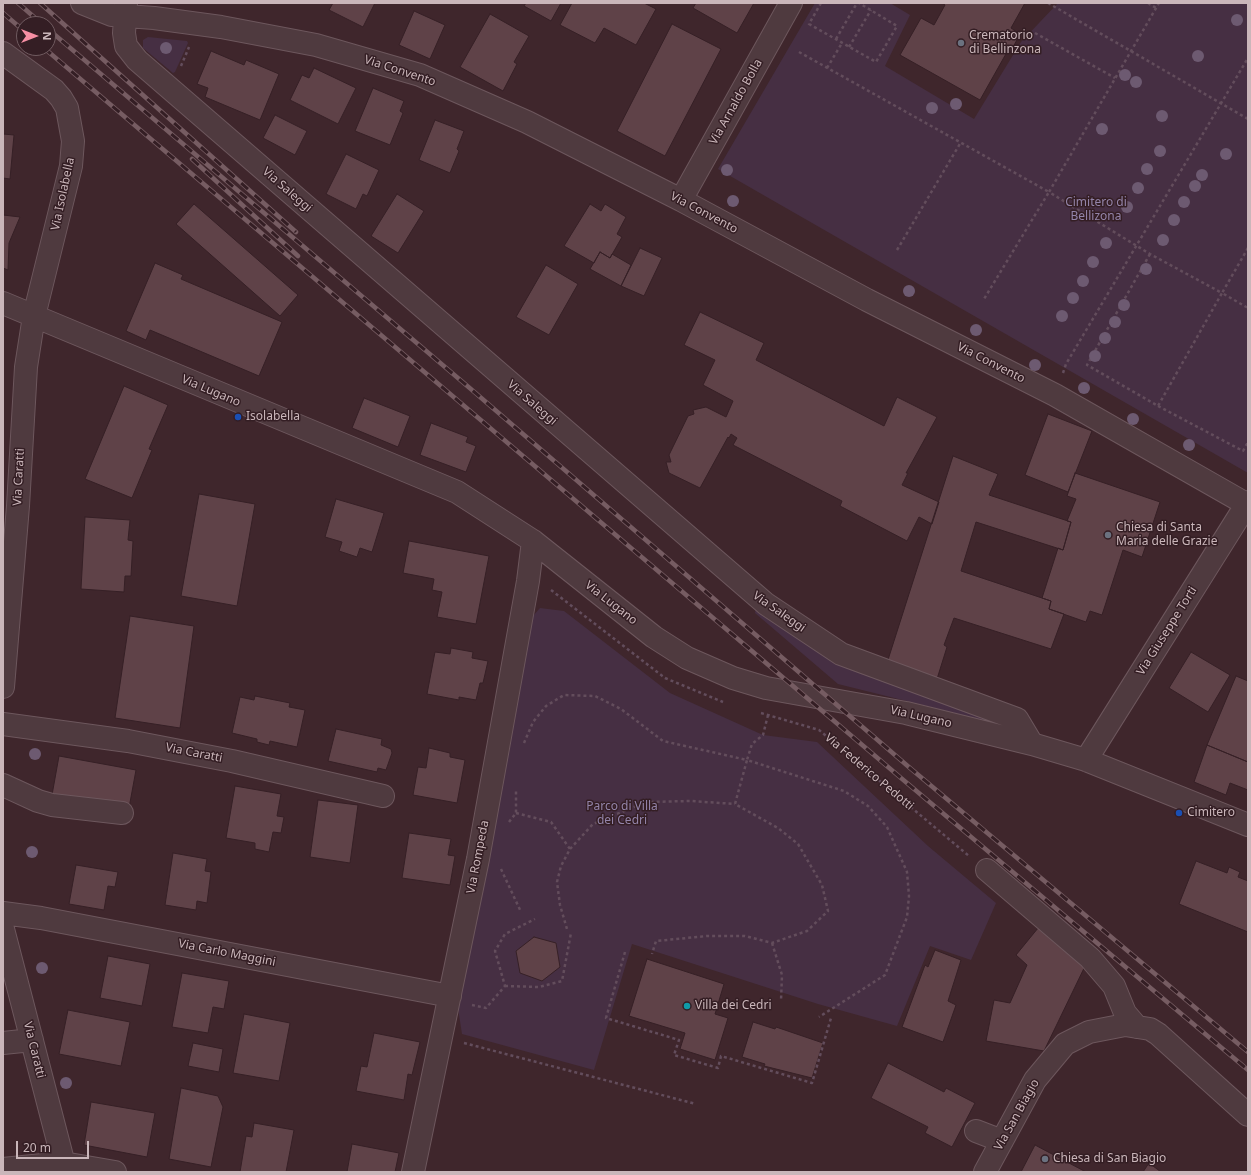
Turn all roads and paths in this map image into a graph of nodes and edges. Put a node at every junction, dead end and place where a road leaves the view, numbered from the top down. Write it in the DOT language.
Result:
graph roads {
  1 [pos="82,3"];
  2 [pos="792,3"];
  3 [pos="821,3"];
  4 [pos="858,3"];
  5 [pos="1048,3"];
  6 [pos="1148,3"];
  7 [pos="1159,3"];
  8 [pos="1156,8"];
  9 [pos="125,10"];
  10 [pos="871,10"];
  11 [pos="1035,33"];
  12 [pos="836,39"];
  13 [pos="193,43"];
  14 [pos="842,43"];
  15 [pos="849,47"];
  16 [pos="798,52"];
  17 [pos="1130,52"];
  18 [pos="3,53"];
  19 [pos="1248,58"];
  20 [pos="827,68"];
  21 [pos="180,69"];
  22 [pos="1115,78"];
  23 [pos="1222,103"];
  24 [pos="1248,119"];
  25 [pos="961,142"];
  26 [pos="1049,192"];
  27 [pos="681,200"];
  28 [pos="1136,246"];
  29 [pos="1248,248"];
  30 [pos="897,250"];
  31 [pos="1150,254"];
  32 [pos="1222,293"];
  33 [pos="984,299"];
  34 [pos="3,303"];
  35 [pos="1248,308"];
  36 [pos="34,316"];
  37 [pos="1055,395"];
  38 [pos="1158,406"];
  39 [pos="1248,442"];
  40 [pos="1248,504"];
  41 [pos="533,541"];
  42 [pos="528,581"];
  43 [pos="3,687"];
  44 [pos="724,702"];
  45 [pos="753,711"];
  46 [pos="768,715"];
  47 [pos="3,724"];
  48 [pos="524,744"];
  49 [pos="1032,744"];
  50 [pos="747,760"];
  51 [pos="1086,760"];
  52 [pos="3,785"];
  53 [pos="516,786"];
  54 [pos="383,796"];
  55 [pos="735,804"];
  56 [pos="122,813"];
  57 [pos="516,813"];
  58 [pos="508,825"];
  59 [pos="1248,826"];
  60 [pos="570,849"];
  61 [pos="500,863"];
  62 [pos="987,870"];
  63 [pos="521,912"];
  64 [pos="3,913"];
  65 [pos="535,919"];
  66 [pos="3,929"];
  67 [pos="567,929"];
  68 [pos="571,933"];
  69 [pos="772,943"];
  70 [pos="625,952"];
  71 [pos="652,954"];
  72 [pos="505,986"];
  73 [pos="450,998"];
  74 [pos="781,1001"];
  75 [pos="819,1017"];
  76 [pos="831,1018"];
  77 [pos="1137,1027"];
  78 [pos="441,1036"];
  79 [pos="32,1040"];
  80 [pos="3,1043"];
  81 [pos="696,1104"];
  82 [pos="1248,1115"];
  83 [pos="976,1131"];
  84 [pos="1002,1141"];
  85 [pos="65,1168"];
  86 [pos="3,1169"];
  87 [pos="115,1172"];
  88 [pos="413,1172"];
  89 [pos="985,1172"];
  1 -- 9 [label="street"];
  2 -- 27 [label="street, Via Arnaldo Bolla"];
  3 -- 12 [label="path"];
  4 -- 10 [label="path"];
  4 -- 12 [label="path"];
  5 -- 17 [label="path"];
  6 -- 8 [label="path"];
  7 -- 8 [label="path"];
  8 -- 17 [label="path"];
  9 -- 27 [label="street, Via Convento"];
  9 -- 49 [label="street, Via Saleggi"];
  10 -- 15 [label="path"];
  10 -- 15 [label="path"];
  11 -- 22 [label="path"];
  12 -- 14 [label="path"];
  13 -- 21 [label="path"];
  14 -- 15 [label="path"];
  14 -- 20 [label="path"];
  16 -- 20 [label="path"];
  17 -- 22 [label="path"];
  17 -- 23 [label="path"];
  18 -- 36 [label="street, Via Isolabella"];
  19 -- 23 [label="path"];
  20 -- 25 [label="path"];
  22 -- 26 [label="path"];
  23 -- 24 [label="path"];
  23 -- 28 [label="path"];
  25 -- 26 [label="path"];
  25 -- 30 [label="path"];
  26 -- 28 [label="path"];
  26 -- 33 [label="path"];
  27 -- 37 [label="street, Via Convento"];
  28 -- 31 [label="path"];
  28 -- 37 [label="path"];
  29 -- 32 [label="path"];
  31 -- 32 [label="path"];
  31 -- 38 [label="path"];
  32 -- 35 [label="path"];
  32 -- 38 [label="path"];
  34 -- 36 [label="street, Via Lugano"];
  36 -- 41 [label="street, Via Lugano"];
  36 -- 43 [label="street, Via Caratti"];
  37 -- 40 [label="street, Via Convento"];
  38 -- 39 [label="path"];
  40 -- 51 [label="street, Via Giuseppe Torti"];
  41 -- 42 [label="street, Via Rompeda"];
  41 -- 49 [label="street, Via Lugano"];
  42 -- 44 [label="path"];
  42 -- 73 [label="street, Via Rompeda"];
  45 -- 46 [label="path, Via Federico Pedotti"];
  46 -- 50 [label="path"];
  46 -- 62 [label="path, Via Federico Pedotti"];
  47 -- 54 [label="street, Via Caratti"];
  48 -- 50 [label="path"];
  49 -- 51 [label="street, Via Lugano"];
  50 -- 55 [label="path"];
  50 -- 75 [label="path"];
  51 -- 59 [label="street, Via Lugano"];
  52 -- 56 [label="street"];
  53 -- 57 [label="path"];
  55 -- 60 [label="path"];
  55 -- 69 [label="path"];
  57 -- 58 [label="path"];
  57 -- 60 [label="path"];
  60 -- 67 [label="path"];
  61 -- 63 [label="path"];
  62 -- 77 [label="street"];
  64 -- 73 [label="street, Via Carlo Maggini"];
  65 -- 72 [label="path"];
  66 -- 79 [label="street, Via Caratti"];
  68 -- 72 [label="path"];
  69 -- 71 [label="path"];
  69 -- 74 [label="path"];
  70 -- 76 [label="path"];
  72 -- 73 [label="path"];
  73 -- 78 [label="street, Via Rompeda"];
  77 -- 82 [label="street"];
  77 -- 84 [label="street, Via San Biagio"];
  78 -- 81 [label="path"];
  78 -- 88 [label="street, Via Rompeda"];
  79 -- 80 [label="street"];
  79 -- 85 [label="street, Via Caratti"];
  83 -- 84 [label="street"];
  84 -- 89 [label="street, Via San Biagio"];
  85 -- 86 [label="street"];
  85 -- 87 [label="street"];
}
